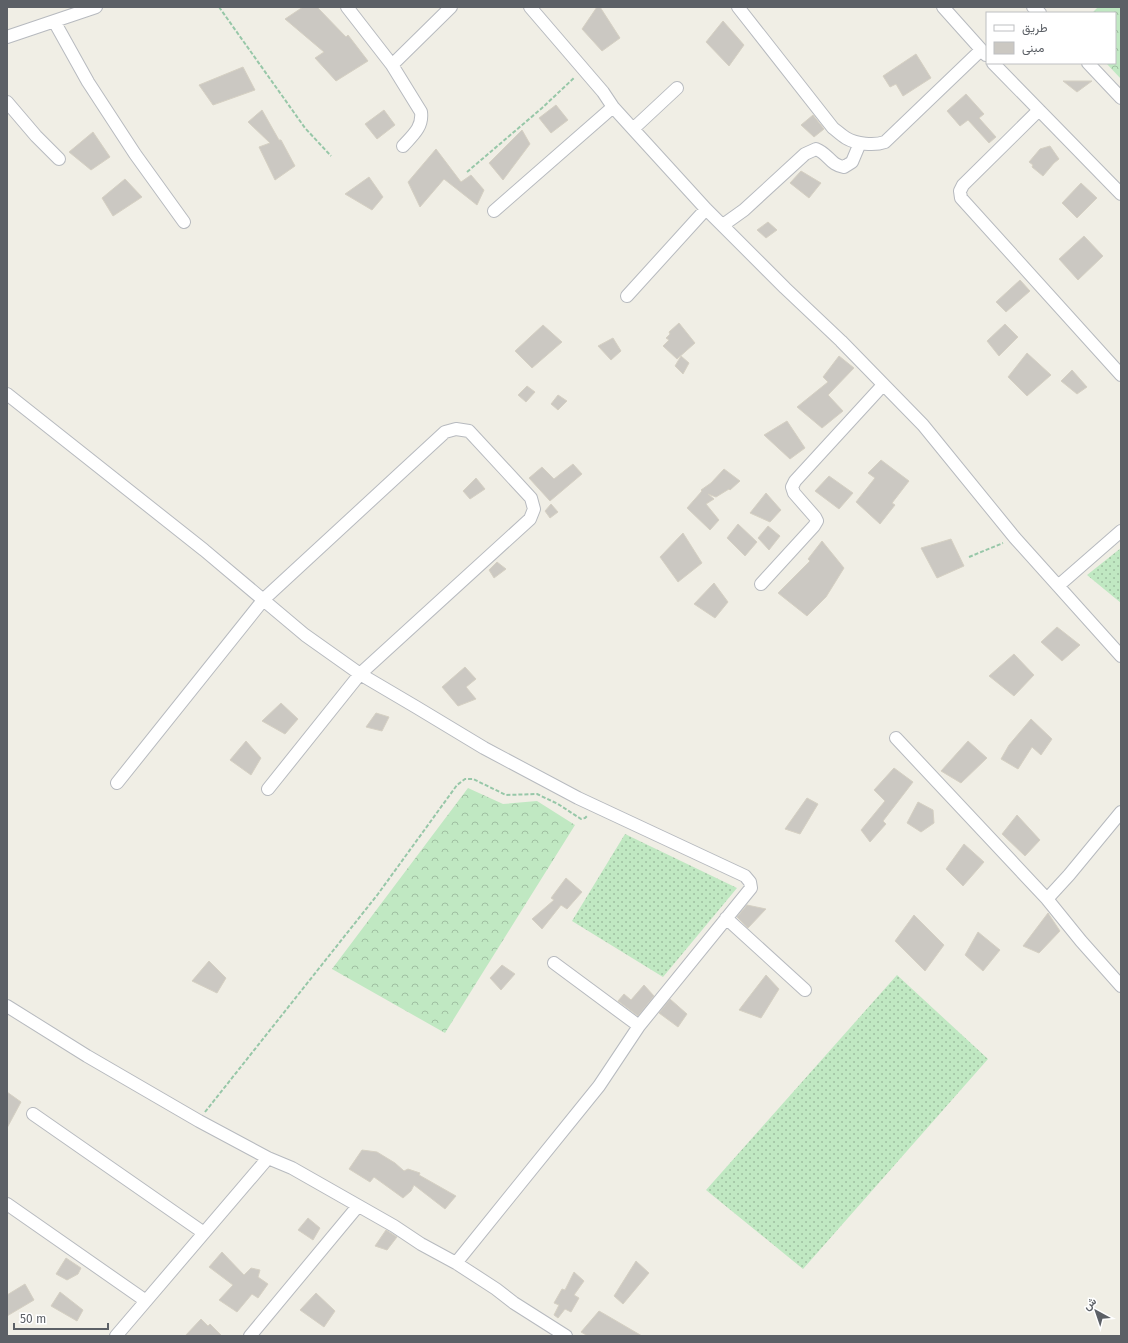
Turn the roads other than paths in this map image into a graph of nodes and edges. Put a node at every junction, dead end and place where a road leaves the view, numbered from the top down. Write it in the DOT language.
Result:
graph roads {
  1 [pos="96,7"];
  2 [pos="347,7"];
  3 [pos="451,7"];
  4 [pos="530,7"];
  5 [pos="738,7"];
  6 [pos="943,7"];
  7 [pos="54,21"];
  8 [pos="7,37"];
  9 [pos="984,53"];
  10 [pos="994,64"];
  11 [pos="1089,64"];
  12 [pos="392,65"];
  13 [pos="677,88"];
  14 [pos="1121,98"];
  15 [pos="7,102"];
  16 [pos="613,106"];
  17 [pos="1039,110"];
  18 [pos="632,129"];
  19 [pos="860,142"];
  20 [pos="403,146"];
  21 [pos="59,159"];
  22 [pos="1121,194"];
  23 [pos="706,210"];
  24 [pos="494,211"];
  25 [pos="184,222"];
  26 [pos="723,225"];
  27 [pos="627,296"];
  28 [pos="1121,375"];
  29 [pos="883,385"];
  30 [pos="7,394"];
  31 [pos="1121,531"];
  32 [pos="761,584"];
  33 [pos="1058,586"];
  34 [pos="264,600"];
  35 [pos="1121,656"];
  36 [pos="360,674"];
  37 [pos="896,738"];
  38 [pos="117,783"];
  39 [pos="268,789"];
  40 [pos="1121,812"];
  41 [pos="1047,898"];
  42 [pos="726,918"];
  43 [pos="554,963"];
  44 [pos="1121,986"];
  45 [pos="805,990"];
  46 [pos="7,1006"];
  47 [pos="639,1026"];
  48 [pos="33,1114"];
  49 [pos="268,1158"];
  50 [pos="7,1204"];
  51 [pos="358,1206"];
  52 [pos="204,1233"];
  53 [pos="456,1263"];
  54 [pos="146,1301"];
  55 [pos="116,1336"];
  56 [pos="250,1336"];
  57 [pos="566,1336"];
  1 -- 7 [label="street"];
  2 -- 12 [label="street"];
  3 -- 12 [label="street"];
  4 -- 16 [label="street"];
  5 -- 19 [label="street"];
  6 -- 9 [label="street"];
  7 -- 8 [label="street"];
  7 -- 25 [label="street"];
  9 -- 19 [label="street"];
  10 -- 17 [label="street"];
  11 -- 14 [label="street"];
  12 -- 20 [label="street"];
  13 -- 18 [label="street"];
  15 -- 21 [label="street"];
  16 -- 18 [label="street"];
  16 -- 24 [label="street"];
  17 -- 22 [label="street"];
  17 -- 28 [label="street"];
  18 -- 23 [label="street"];
  19 -- 26 [label="street"];
  23 -- 26 [label="street"];
  23 -- 27 [label="street"];
  26 -- 29 [label="street"];
  29 -- 32 [label="street"];
  29 -- 33 [label="street"];
  30 -- 34 [label="street"];
  31 -- 33 [label="street"];
  33 -- 35 [label="street"];
  34 -- 36 [label="street"];
  34 -- 36 [label="street"];
  34 -- 38 [label="street"];
  36 -- 39 [label="street"];
  36 -- 42 [label="street"];
  37 -- 41 [label="street"];
  40 -- 41 [label="street"];
  41 -- 44 [label="street"];
  42 -- 45 [label="street"];
  42 -- 47 [label="street"];
  43 -- 47 [label="street"];
  46 -- 49 [label="street"];
  47 -- 53 [label="street"];
  48 -- 52 [label="street"];
  49 -- 51 [label="street"];
  49 -- 52 [label="street"];
  50 -- 54 [label="street"];
  51 -- 53 [label="street"];
  51 -- 56 [label="street"];
  52 -- 54 [label="street"];
  53 -- 57 [label="street"];
  54 -- 55 [label="street"];
}
